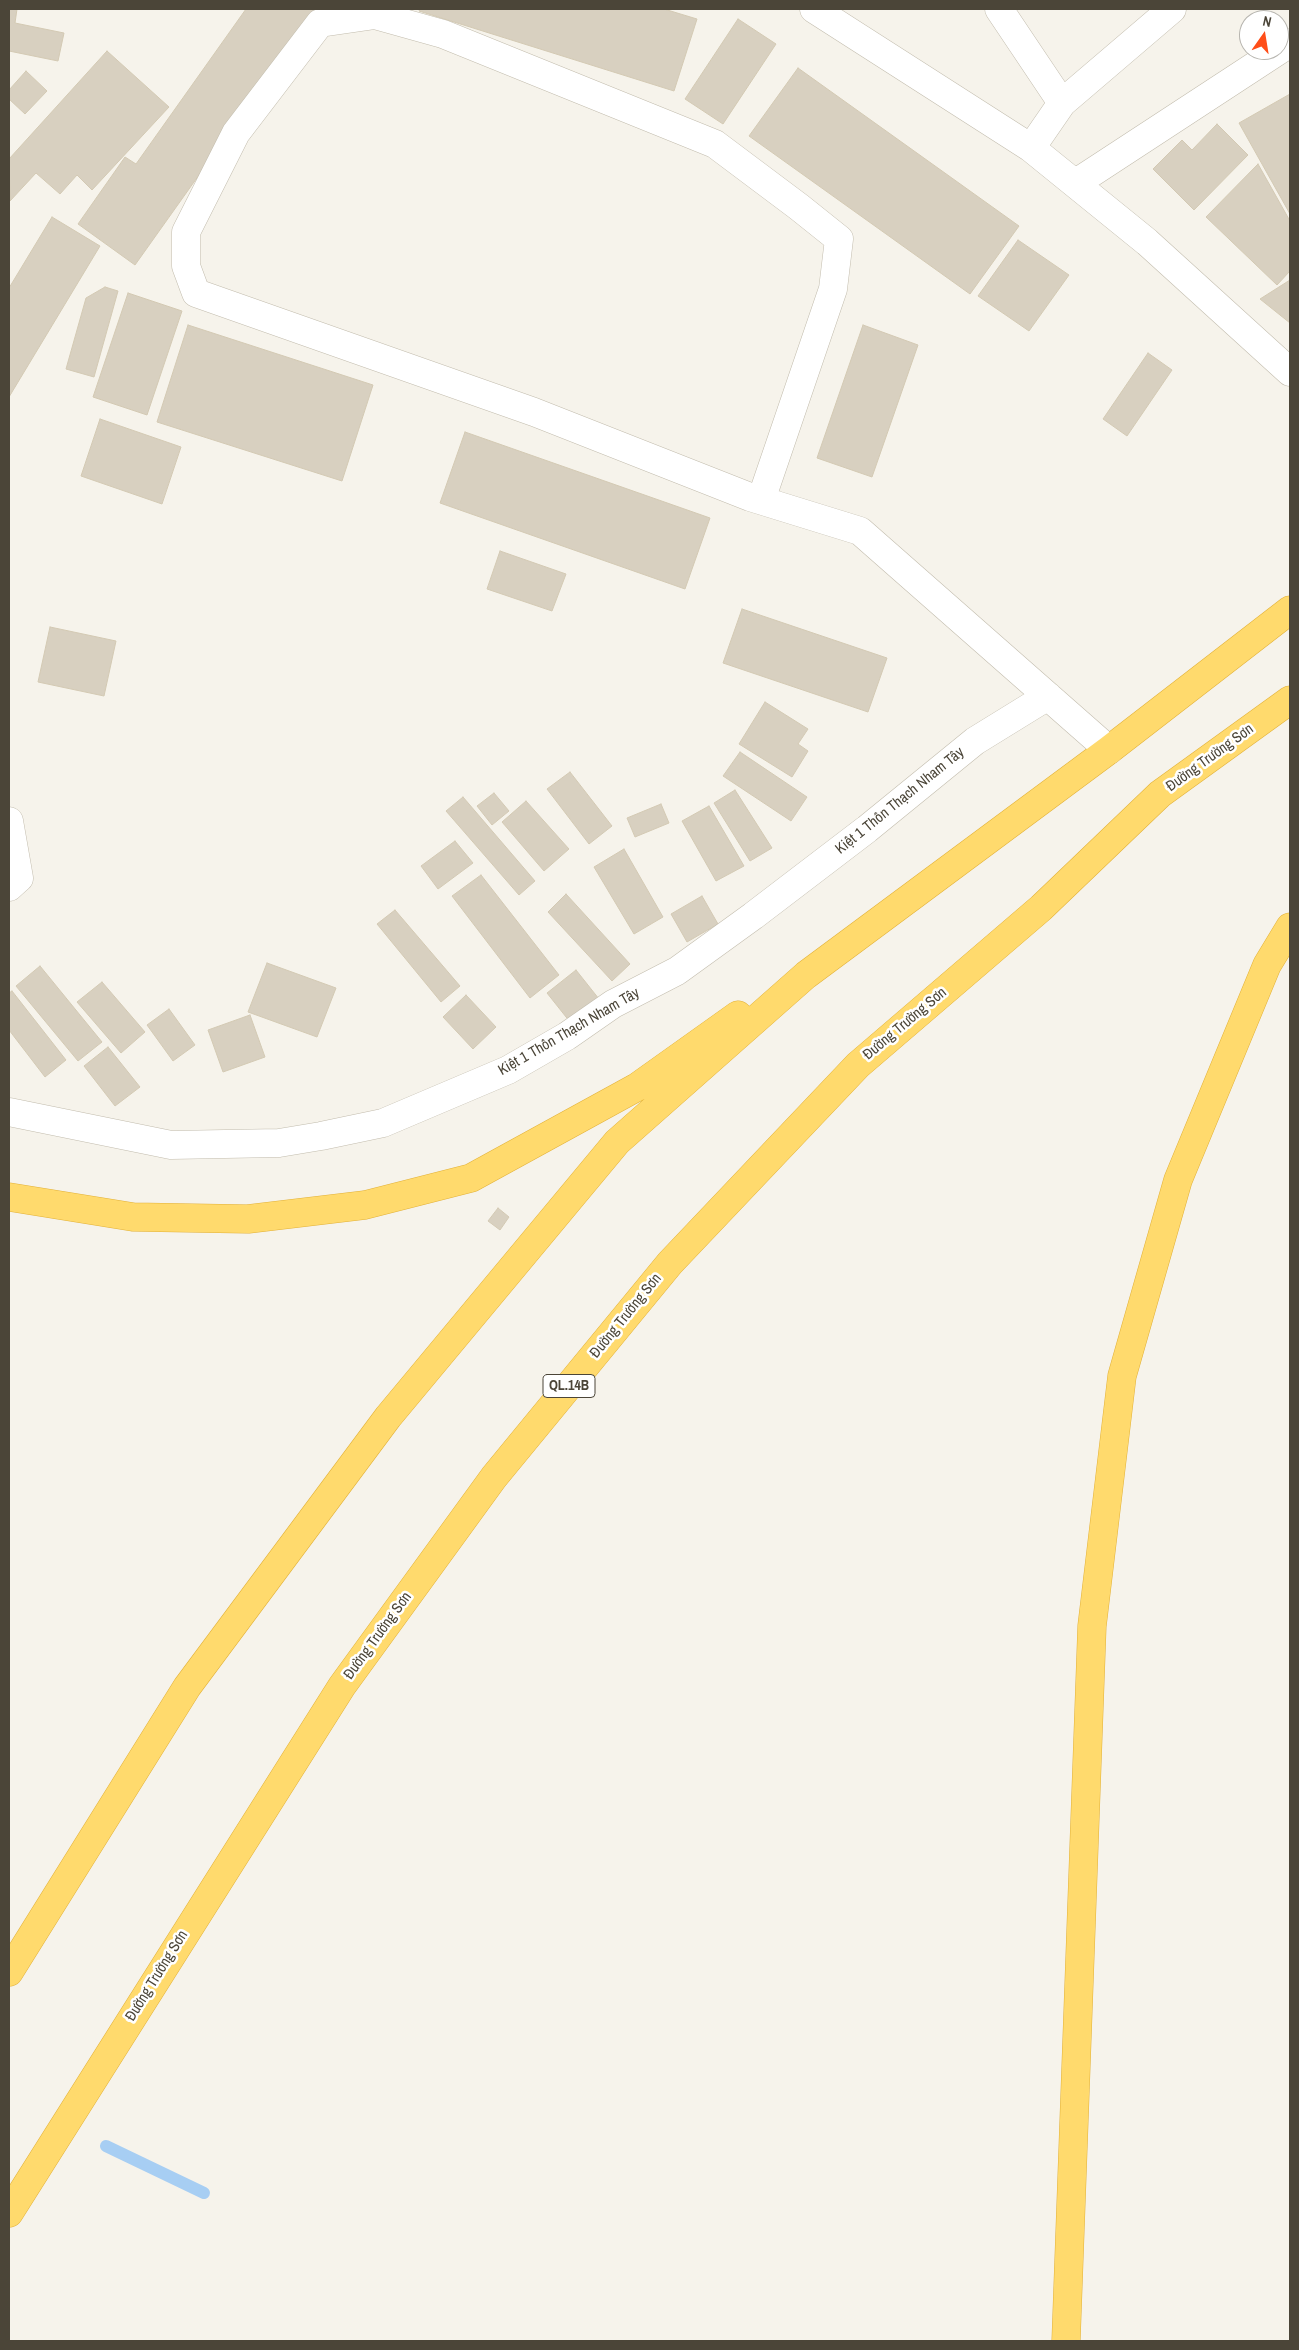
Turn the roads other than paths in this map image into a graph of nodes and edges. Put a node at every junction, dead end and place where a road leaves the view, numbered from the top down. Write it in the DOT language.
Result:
graph roads {
  1 [pos="814,9"];
  2 [pos="999,9"];
  3 [pos="1172,9"];
  4 [pos="1290,43"];
  5 [pos="1062,103"];
  6 [pos="1031,148"];
  7 [pos="1076,183"];
  8 [pos="1290,372"];
  9 [pos="761,500"];
  10 [pos="1290,610"];
  11 [pos="1048,696"];
  12 [pos="1290,700"];
  13 [pos="1109,750"];
  14 [pos="9,822"];
  15 [pos="9,887"];
  16 [pos="1290,927"];
  17 [pos="9,1112"];
  18 [pos="9,1197"];
  19 [pos="9,1972"];
  20 [pos="9,2212"];
  21 [pos="1066,2341"];
  1 -- 6 [label="street"];
  2 -- 5 [label="street"];
  3 -- 5 [label="street"];
  4 -- 7 [label="street"];
  5 -- 6 [label="street"];
  6 -- 7 [label="street"];
  7 -- 8 [label="street"];
  9 -- 9 [label="street"];
  9 -- 11 [label="street"];
  10 -- 13 [label="highway"];
  11 -- 13 [label="street"];
  11 -- 17 [label="street, Kiệt 1 Thôn Thạch Nham Tây"];
  12 -- 20 [label="highway, Đường Trường Sơn / QL.14B"];
  13 -- 18 [label="highway"];
  13 -- 19 [label="highway"];
  14 -- 15 [label="street"];
  16 -- 21 [label="highway"];
}
